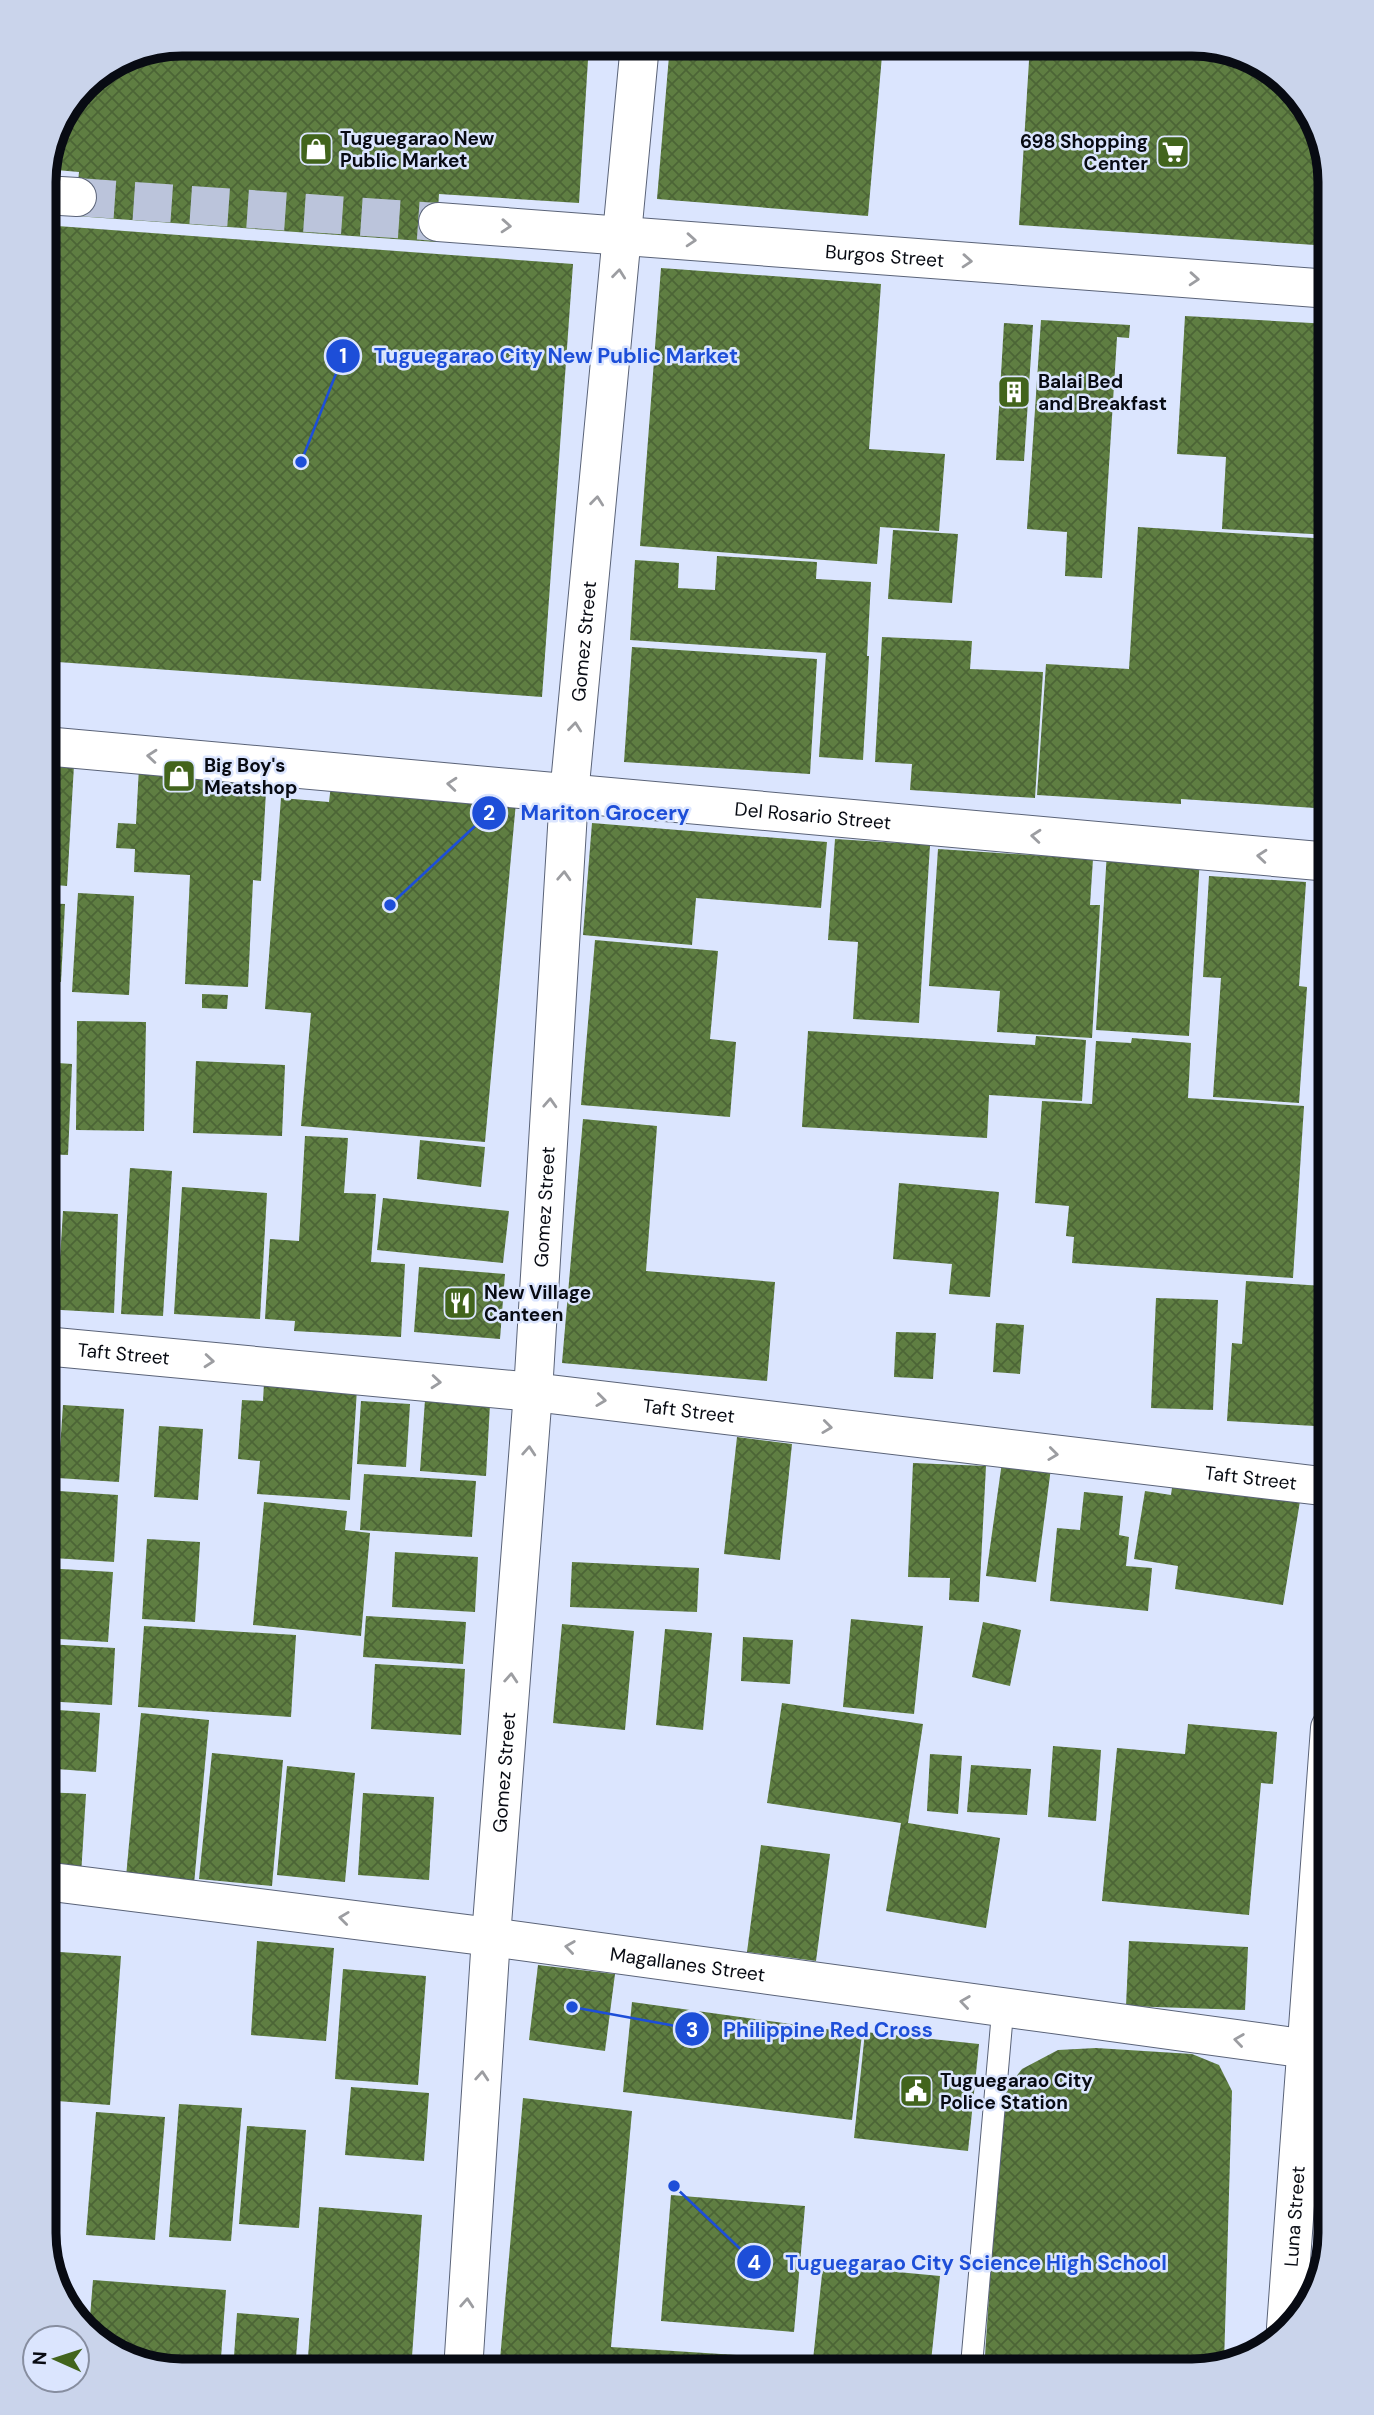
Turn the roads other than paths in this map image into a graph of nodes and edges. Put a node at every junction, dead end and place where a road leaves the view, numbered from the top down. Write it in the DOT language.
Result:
graph roads {
  1 [pos="638,56"];
  2 [pos="438,222"];
  3 [pos="623,234"];
  4 [pos="1318,288"];
  5 [pos="56,747"];
  6 [pos="569,795"];
  7 [pos="1318,861"];
  8 [pos="56,1347"];
  9 [pos="533,1392"];
  10 [pos="1318,1486"];
  11 [pos="56,1883"];
  12 [pos="491,1937"];
  13 [pos="1003,2007"];
  14 [pos="1318,2050"];
  15 [pos="1288,2315"];
  16 [pos="464,2359"];
  17 [pos="972,2359"];
  1 -- 3 [label="street, Gomez Street"];
  2 -- 3 [label="street, Burgos Street, one-way"];
  3 -- 4 [label="street, Burgos Street, one-way"];
  6 -- 3 [label="street, Gomez Street, one-way"];
  6 -- 5 [label="street, Del Rosario Street, one-way"];
  7 -- 6 [label="street, Del Rosario Street, one-way"];
  9 -- 6 [label="street, Gomez Street, one-way"];
  8 -- 9 [label="street, Taft Street, one-way"];
  9 -- 10 [label="street, Taft Street, one-way"];
  12 -- 9 [label="street, Gomez Street, one-way"];
  12 -- 11 [label="street, Magallanes Street, one-way"];
  13 -- 12 [label="street, Magallanes Street, one-way"];
  16 -- 12 [label="street, Gomez Street, one-way"];
  14 -- 13 [label="street, Magallanes Street, one-way"];
  13 -- 17 [label="lane"];
  14 -- 15 [label="street, Luna Street"];
}
